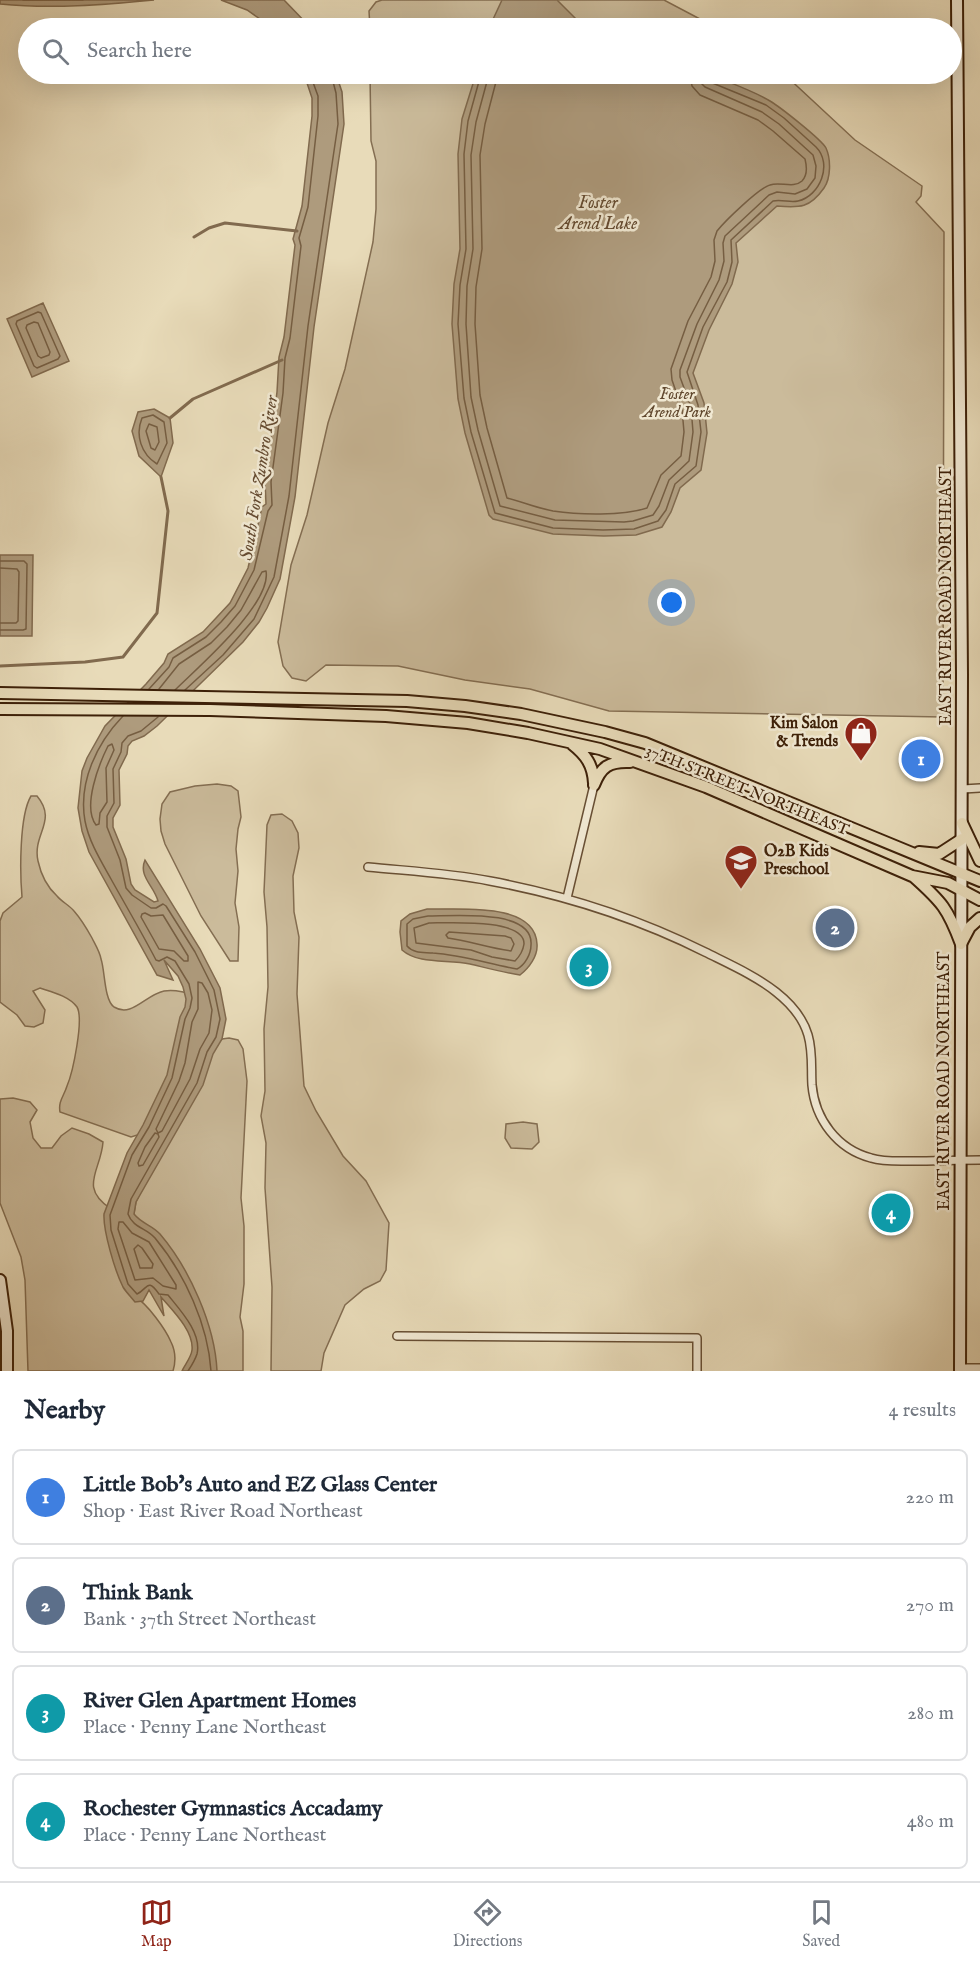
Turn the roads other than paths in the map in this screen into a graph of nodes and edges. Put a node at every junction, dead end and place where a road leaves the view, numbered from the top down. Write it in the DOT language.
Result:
graph roads {
  1 [pos="957,0"];
  2 [pos="957,18"];
  3 [pos="958,84"];
  4 [pos="0,693"];
  5 [pos="0,709"];
  6 [pos="569,742"];
  7 [pos="663,771"];
  8 [pos="594,786"];
  9 [pos="980,788"];
  10 [pos="963,789"];
  11 [pos="962,823"];
  12 [pos="962,839"];
  13 [pos="904,850"];
  14 [pos="980,861"];
  15 [pos="368,867"];
  16 [pos="961,873"];
  17 [pos="912,876"];
  18 [pos="980,881"];
  19 [pos="961,891"];
  20 [pos="567,898"];
  21 [pos="980,900"];
  22 [pos="980,918"];
  23 [pos="961,944"];
  24 [pos="960,1160"];
  25 [pos="980,1160"];
  26 [pos="0,1280"];
  27 [pos="397,1336"];
  28 [pos="980,1368"];
  29 [pos="960,1370"];
  30 [pos="7,1371"];
  31 [pos="697,1371"];
  1 -- 2 [label="street, EAST RIVER ROAD NORTHEAST"];
  3 -- 10 [label="street, EAST RIVER ROAD NORTHEAST"];
  4 -- 13 [label="main road, 37TH STREET NORTHEAST"];
  5 -- 6 [label="main road, 37TH STREET NORTHEAST"];
  6 -- 7 [label="main road, 37TH STREET NORTHEAST"];
  6 -- 8 [label="main road"];
  7 -- 8 [label="main road"];
  7 -- 17 [label="main road, 37TH STREET NORTHEAST"];
  8 -- 20 [label="street"];
  9 -- 10 [label="street"];
  10 -- 11 [label="street, EAST RIVER ROAD NORTHEAST"];
  11 -- 12 [label="street, EAST RIVER ROAD NORTHEAST"];
  11 -- 14 [label="main road"];
  12 -- 13 [label="main road"];
  12 -- 16 [label="street, EAST RIVER ROAD NORTHEAST"];
  13 -- 16 [label="main road, 37TH STREET NORTHEAST"];
  15 -- 20 [label="street"];
  16 -- 18 [label="main road, 37TH STREET NORTHEAST"];
  16 -- 19 [label="street, EAST RIVER ROAD NORTHEAST"];
  17 -- 19 [label="main road, 37TH STREET NORTHEAST"];
  17 -- 23 [label="main road"];
  19 -- 21 [label="main road, 37TH STREET NORTHEAST"];
  19 -- 23 [label="street, EAST RIVER ROAD NORTHEAST"];
  20 -- 24 [label="street"];
  22 -- 23 [label="main road"];
  23 -- 24 [label="street, EAST RIVER ROAD NORTHEAST"];
  24 -- 25 [label="street"];
  24 -- 29 [label="street, EAST RIVER ROAD NORTHEAST"];
  26 -- 30 [label="street"];
  27 -- 31 [label="street"];
  28 -- 29 [label="street"];
}
